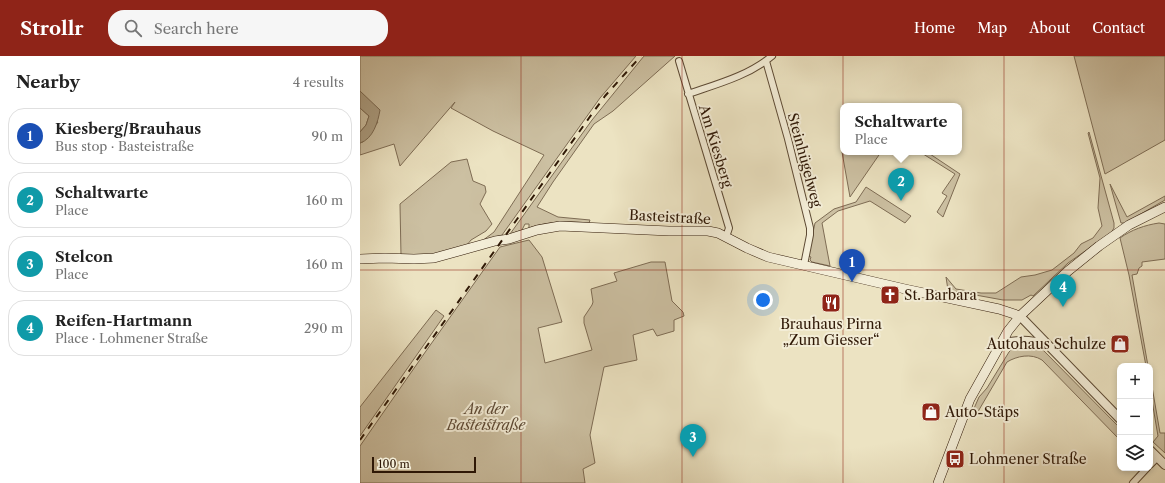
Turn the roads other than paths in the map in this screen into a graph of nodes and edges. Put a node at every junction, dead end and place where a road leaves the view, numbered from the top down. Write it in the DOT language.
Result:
graph roads {
  1 [pos="772,56"];
  2 [pos="679,61"];
  3 [pos="766,61"];
  4 [pos="688,94"];
  5 [pos="1165,207"];
  6 [pos="726,237"];
  7 [pos="360,259"];
  8 [pos="804,265"];
  9 [pos="1020,316"];
  10 [pos="1000,344"];
  11 [pos="1048,346"];
  12 [pos="1117,416"];
  13 [pos="1153,453"];
  14 [pos="1157,458"];
  15 [pos="1153,462"];
  16 [pos="1165,465"];
  17 [pos="1144,471"];
  18 [pos="938,483"];
  19 [pos="1133,483"];
  1 -- 3 [label="street"];
  2 -- 4 [label="street, Am Kiesberg"];
  3 -- 4 [label="street"];
  3 -- 8 [label="street, Steinhügelweg"];
  4 -- 6 [label="street, Am Kiesberg"];
  5 -- 9 [label="main road"];
  6 -- 7 [label="main road, Basteistraße"];
  6 -- 8 [label="main road, Basteistraße"];
  8 -- 9 [label="main road, Basteistraße"];
  9 -- 10 [label="main road"];
  9 -- 11 [label="street"];
  10 -- 11 [label="street"];
  10 -- 18 [label="main road"];
  11 -- 12 [label="street"];
  13 -- 14 [label="street"];
  14 -- 15 [label="street"];
  14 -- 16 [label="street"];
  17 -- 19 [label="street"];
}
